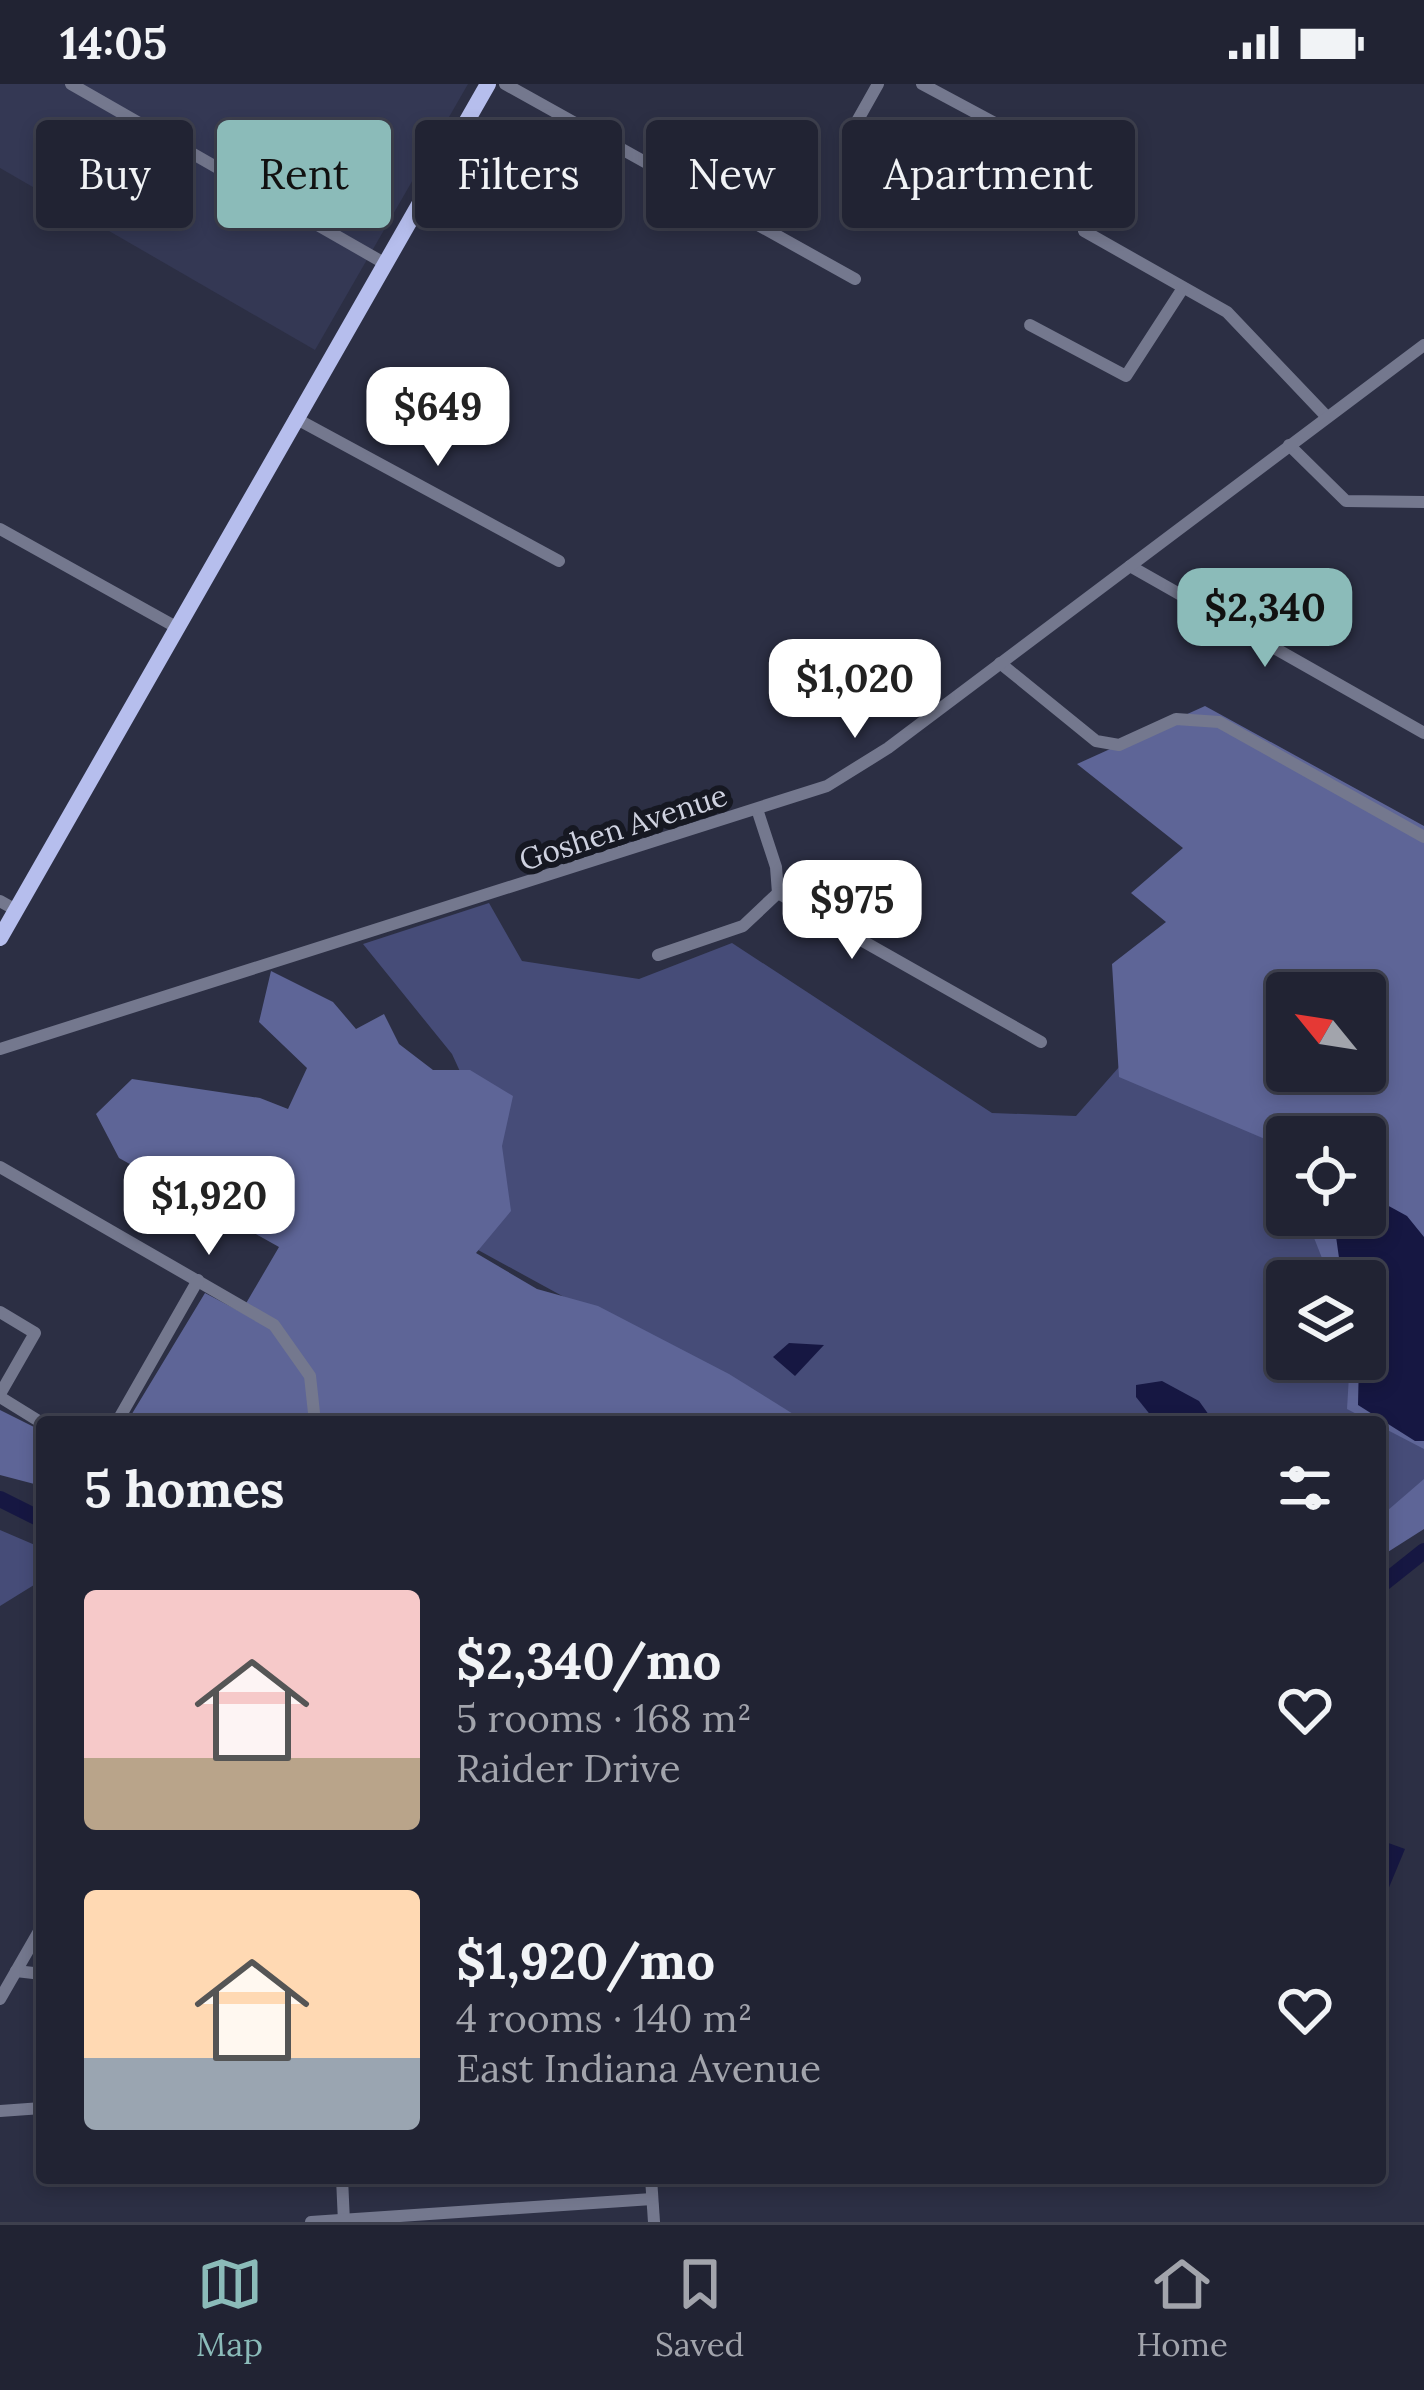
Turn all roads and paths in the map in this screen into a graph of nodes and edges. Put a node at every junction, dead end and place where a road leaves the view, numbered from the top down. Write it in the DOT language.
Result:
graph roads {
  1 [pos="71,84"];
  2 [pos="488,84"];
  3 [pos="505,84"];
  4 [pos="878,84"];
  5 [pos="922,84"];
  6 [pos="858,120"];
  7 [pos="989,120"];
  8 [pos="1084,231"];
  9 [pos="384,263"];
  10 [pos="855,279"];
  11 [pos="1183,288"];
  12 [pos="1030,325"];
  13 [pos="1424,345"];
  14 [pos="1327,417"];
  15 [pos="295,418"];
  16 [pos="1289,445"];
  17 [pos="1424,502"];
  18 [pos="0,529"];
  19 [pos="559,561"];
  20 [pos="1130,566"];
  21 [pos="176,627"];
  22 [pos="1000,663"];
  23 [pos="1424,733"];
  24 [pos="758,809"];
  25 [pos="1424,837"];
  26 [pos="778,893"];
  27 [pos="8,906"];
  28 [pos="0,938"];
  29 [pos="658,956"];
  30 [pos="1041,1042"];
  31 [pos="0,1048"];
  32 [pos="0,1168"];
  33 [pos="198,1280"];
  34 [pos="0,1312"];
  35 [pos="0,1396"];
  36 [pos="119,1416"];
  37 [pos="314,1416"];
  38 [pos="36,1419"];
  39 [pos="36,1936"];
  40 [pos="16,1971"];
  41 [pos="36,1973"];
  42 [pos="0,2000"];
  43 [pos="36,2108"];
  44 [pos="0,2111"];
  45 [pos="341,2184"];
  46 [pos="651,2184"];
  47 [pos="652,2199"];
  48 [pos="344,2221"];
  49 [pos="311,2222"];
  50 [pos="654,2222"];
  1 -- 9 [label="street"];
  2 -- 9 [label="main road"];
  3 -- 10 [label="street"];
  4 -- 6 [label="street"];
  5 -- 7 [label="street"];
  8 -- 11 [label="street"];
  9 -- 15 [label="main road"];
  11 -- 12 [label="street"];
  11 -- 14 [label="street"];
  13 -- 14 [label="street, Goshen Avenue"];
  14 -- 16 [label="street, Goshen Avenue"];
  15 -- 19 [label="street"];
  15 -- 21 [label="main road"];
  16 -- 17 [label="street"];
  16 -- 20 [label="street, Goshen Avenue"];
  18 -- 21 [label="street"];
  20 -- 22 [label="street, Goshen Avenue"];
  20 -- 23 [label="street"];
  21 -- 27 [label="main road"];
  22 -- 24 [label="street, Goshen Avenue"];
  22 -- 25 [label="street"];
  24 -- 26 [label="street"];
  24 -- 31 [label="street, Goshen Avenue"];
  26 -- 29 [label="street"];
  26 -- 30 [label="street"];
  27 -- 28 [label="main road"];
  32 -- 33 [label="street"];
  33 -- 36 [label="street"];
  33 -- 37 [label="street"];
  34 -- 35 [label="street"];
  35 -- 38 [label="street"];
  39 -- 40 [label="street"];
  40 -- 41 [label="street"];
  40 -- 42 [label="street"];
  43 -- 44 [label="street"];
  45 -- 48 [label="street"];
  46 -- 47 [label="street"];
  47 -- 48 [label="street"];
  47 -- 50 [label="street"];
  48 -- 49 [label="street"];
}
